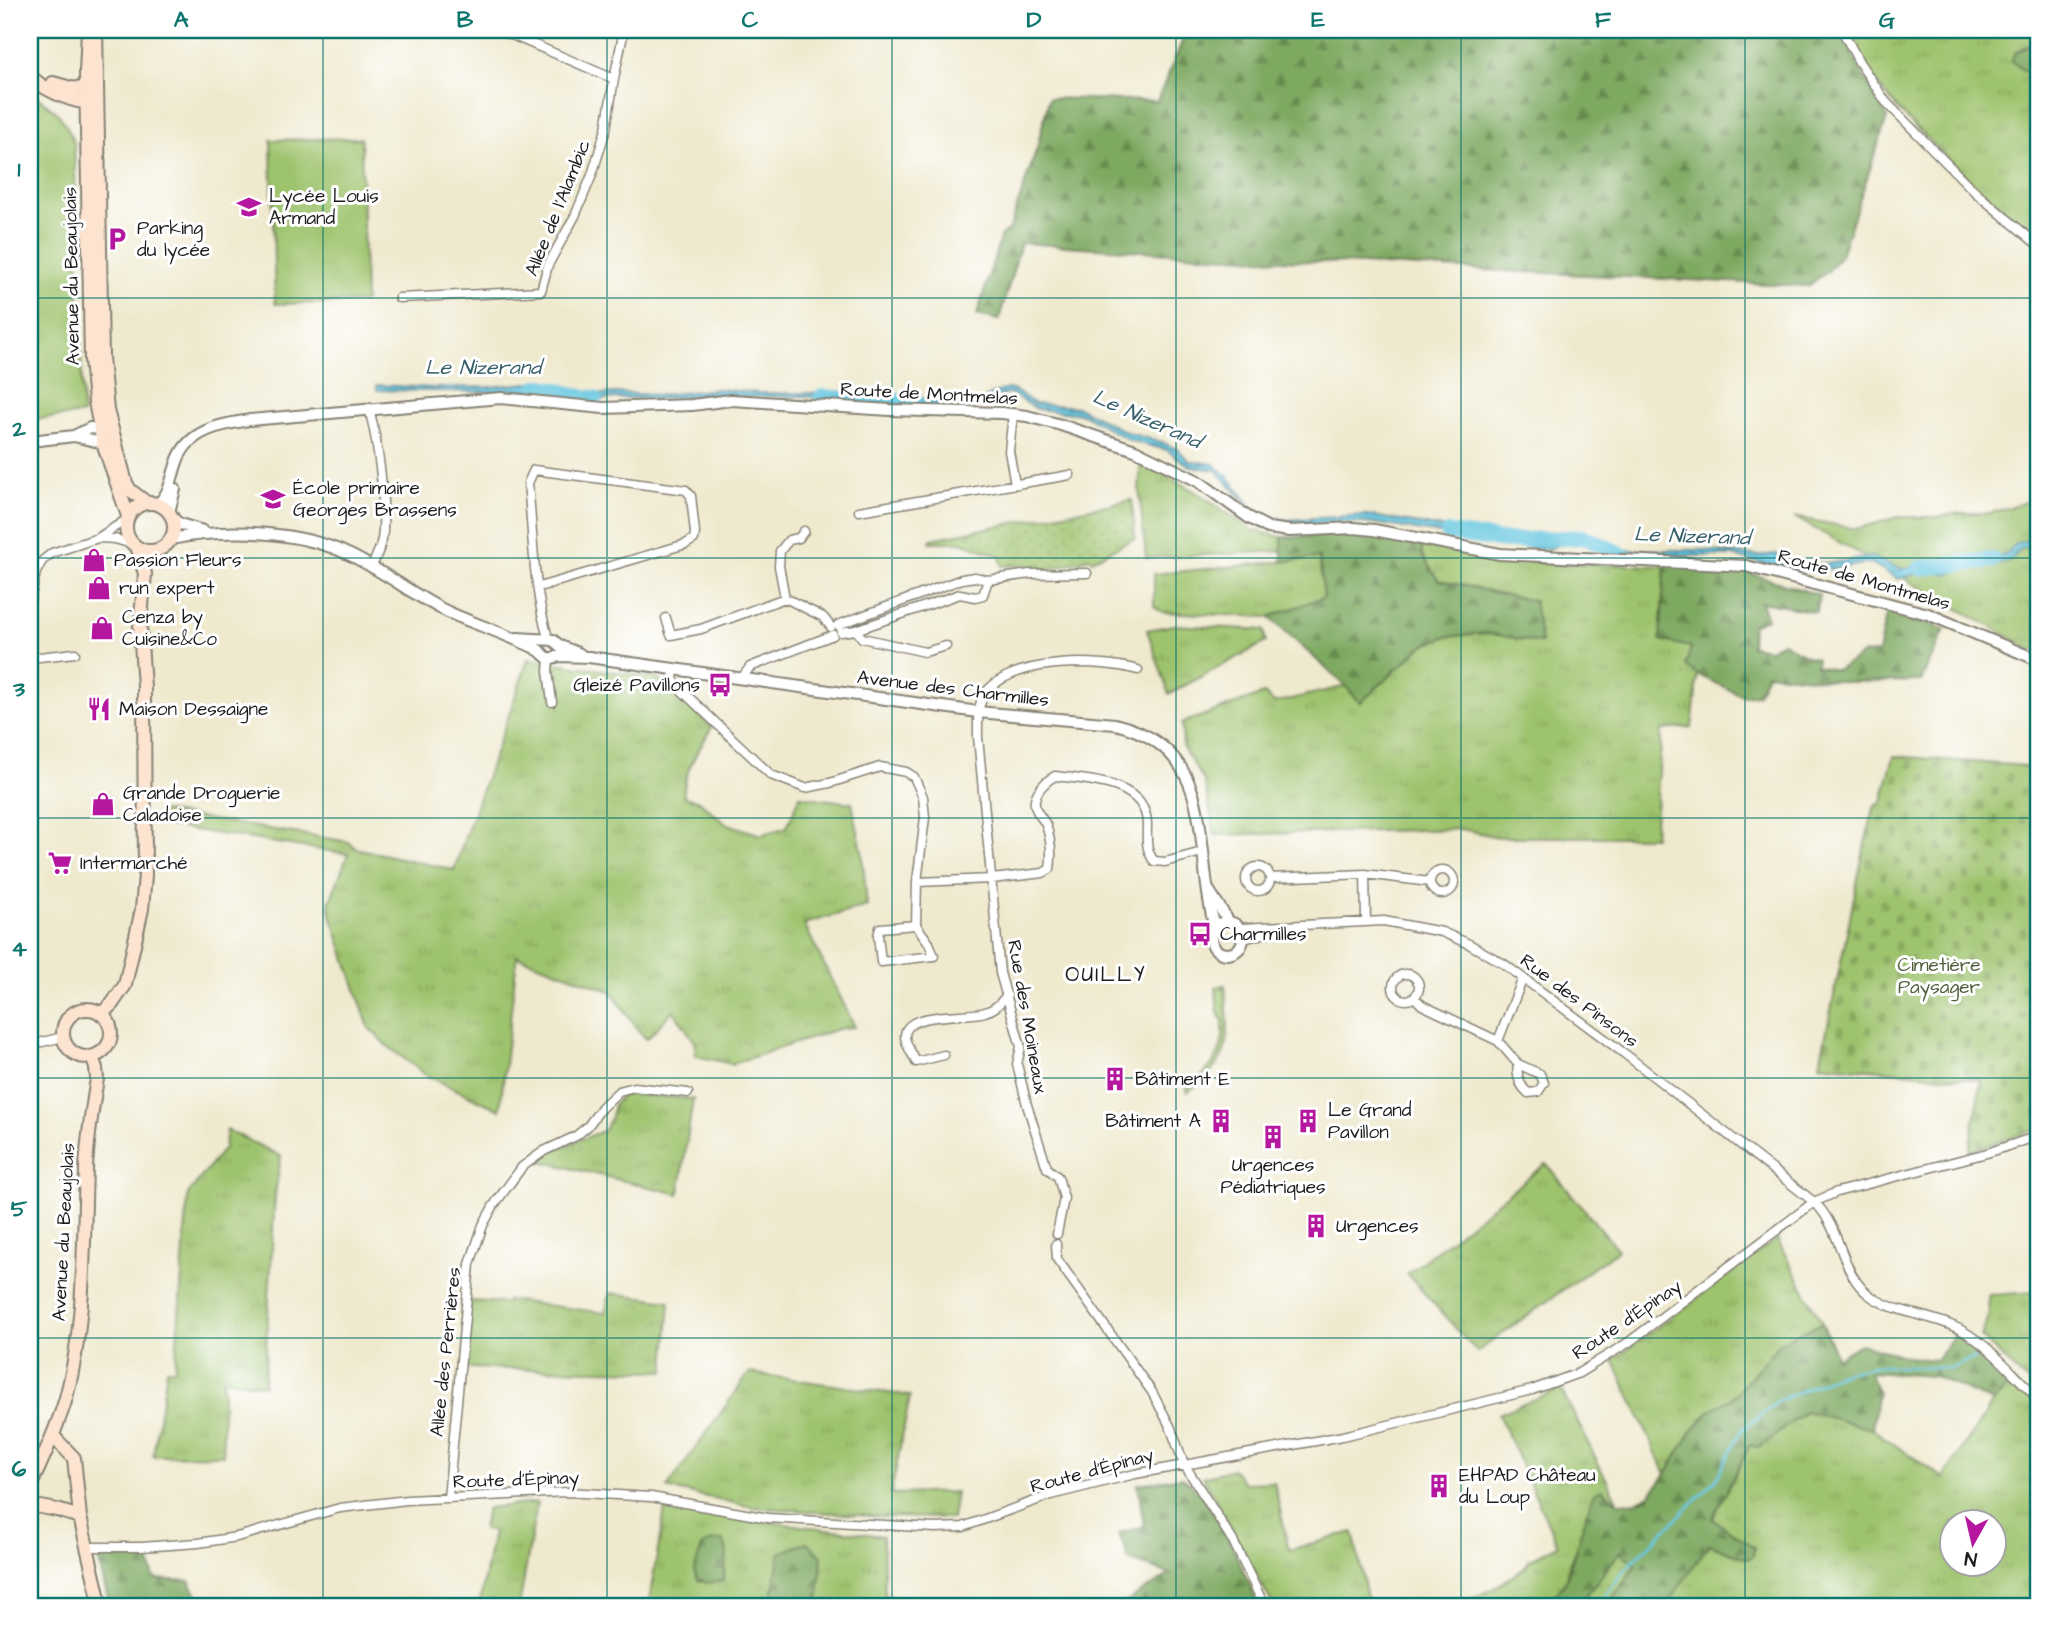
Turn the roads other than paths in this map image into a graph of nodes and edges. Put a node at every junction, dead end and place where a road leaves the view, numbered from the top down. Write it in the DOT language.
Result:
graph roads {
  1 [pos="88,30"];
  2 [pos="96,30"];
  3 [pos="500,30"];
  4 [pos="624,30"];
  5 [pos="1842,30"];
  6 [pos="32,78"];
  7 [pos="614,79"];
  8 [pos="92,96"];
  9 [pos="2038,245"];
  10 [pos="399,298"];
  11 [pos="369,408"];
  12 [pos="1013,414"];
  13 [pos="104,420"];
  14 [pos="74,436"];
  15 [pos="30,441"];
  16 [pos="103,443"];
  17 [pos="1070,475"];
  18 [pos="1015,484"];
  19 [pos="161,509"];
  20 [pos="859,511"];
  21 [pos="127,518"];
  22 [pos="803,531"];
  23 [pos="212,534"];
  24 [pos="98,538"];
  25 [pos="171,538"];
  26 [pos="135,546"];
  27 [pos="161,549"];
  28 [pos="372,566"];
  29 [pos="145,573"];
  30 [pos="1087,573"];
  31 [pos="988,580"];
  32 [pos="539,587"];
  33 [pos="785,598"];
  34 [pos="30,602"];
  35 [pos="666,618"];
  36 [pos="856,629"];
  37 [pos="836,630"];
  38 [pos="510,637"];
  39 [pos="548,640"];
  40 [pos="946,646"];
  41 [pos="75,653"];
  42 [pos="552,653"];
  43 [pos="30,658"];
  44 [pos="2038,660"];
  45 [pos="1138,670"];
  46 [pos="674,671"];
  47 [pos="740,679"];
  48 [pos="552,702"];
  49 [pos="978,712"];
  50 [pos="1202,852"];
  51 [pos="1366,874"];
  52 [pos="1271,878"];
  53 [pos="992,879"];
  54 [pos="1204,881"];
  55 [pos="917,882"];
  56 [pos="1430,882"];
  57 [pos="1366,920"];
  58 [pos="1229,922"];
  59 [pos="916,925"];
  60 [pos="1215,928"];
  61 [pos="1242,933"];
  62 [pos="1523,978"];
  63 [pos="1007,995"];
  64 [pos="1414,997"];
  65 [pos="101,1014"];
  66 [pos="63,1037"];
  67 [pos="1497,1041"];
  68 [pos="30,1045"];
  69 [pos="944,1055"];
  70 [pos="92,1057"];
  71 [pos="1518,1064"];
  72 [pos="688,1093"];
  73 [pos="2038,1136"];
  74 [pos="1814,1202"];
  75 [pos="1057,1234"];
  76 [pos="1056,1244"];
  77 [pos="2038,1398"];
  78 [pos="53,1436"];
  79 [pos="1184,1464"];
  80 [pos="30,1487"];
  81 [pos="448,1498"];
  82 [pos="30,1505"];
  83 [pos="80,1517"];
  84 [pos="87,1547"];
  85 [pos="101,1607"];
  86 [pos="1265,1607"];
  1 -- 8 [label="main road, Avenue du Beaujolais"];
  2 -- 8 [label="main road, Avenue du Beaujolais"];
  3 -- 7 [label="street"];
  4 -- 7 [label="street"];
  5 -- 9 [label="street"];
  6 -- 8 [label="main road"];
  7 -- 10 [label="street, Allée de l'Alambic"];
  8 -- 13 [label="main road, Avenue du Beaujolais"];
  11 -- 12 [label="street, Route de Montmelas"];
  11 -- 19 [label="street, Route de Montmelas"];
  11 -- 28 [label="street"];
  12 -- 18 [label="street"];
  12 -- 44 [label="street, Route de Montmelas"];
  13 -- 14 [label="street"];
  13 -- 16 [label="main road, Avenue du Beaujolais"];
  13 -- 19 [label="main road, Avenue du Beaujolais"];
  14 -- 15 [label="street"];
  14 -- 16 [label="street"];
  16 -- 21 [label="main road, Avenue du Beaujolais"];
  17 -- 18 [label="street"];
  18 -- 20 [label="street"];
  19 -- 21 [label="main road"];
  19 -- 23 [label="street, Avenue des Charmilles"];
  19 -- 25 [label="main road"];
  21 -- 24 [label="street"];
  21 -- 26 [label="main road"];
  22 -- 33 [label="street"];
  23 -- 25 [label="street, Avenue des Charmilles"];
  23 -- 28 [label="street, Avenue des Charmilles"];
  24 -- 26 [label="street"];
  24 -- 34 [label="street"];
  25 -- 27 [label="main road"];
  26 -- 27 [label="main road"];
  26 -- 29 [label="main road"];
  27 -- 29 [label="main road"];
  28 -- 38 [label="street, Avenue des Charmilles"];
  29 -- 65 [label="main road"];
  30 -- 31 [label="street"];
  31 -- 36 [label="street"];
  31 -- 37 [label="street"];
  32 -- 32 [label="street"];
  32 -- 39 [label="street"];
  33 -- 35 [label="street"];
  33 -- 37 [label="street"];
  36 -- 37 [label="street"];
  36 -- 40 [label="street"];
  37 -- 47 [label="street"];
  38 -- 39 [label="street, Avenue des Charmilles"];
  38 -- 42 [label="street, Avenue des Charmilles"];
  39 -- 42 [label="street"];
  41 -- 43 [label="street"];
  42 -- 46 [label="street, Avenue des Charmilles"];
  42 -- 48 [label="street"];
  45 -- 49 [label="street"];
  46 -- 47 [label="street, Avenue des Charmilles"];
  46 -- 55 [label="street"];
  47 -- 49 [label="street, Avenue des Charmilles"];
  49 -- 50 [label="street, Avenue des Charmilles"];
  49 -- 53 [label="street, Rue des Moineaux"];
  50 -- 53 [label="street"];
  50 -- 54 [label="street, Avenue des Charmilles"];
  51 -- 52 [label="street"];
  51 -- 56 [label="street"];
  51 -- 57 [label="street"];
  53 -- 55 [label="street"];
  53 -- 63 [label="street, Rue des Moineaux"];
  54 -- 58 [label="street, Avenue des Charmilles"];
  54 -- 60 [label="street, Avenue des Charmilles"];
  55 -- 59 [label="street"];
  57 -- 61 [label="street, Rue des Pinsons"];
  57 -- 62 [label="street, Rue des Pinsons"];
  58 -- 60 [label="street"];
  58 -- 61 [label="street"];
  59 -- 59 [label="street"];
  60 -- 61 [label="street"];
  62 -- 67 [label="street"];
  62 -- 74 [label="street, Rue des Pinsons"];
  63 -- 69 [label="street"];
  63 -- 75 [label="street, Rue des Moineaux"];
  64 -- 67 [label="street"];
  65 -- 66 [label="main road"];
  65 -- 70 [label="main road"];
  66 -- 68 [label="street"];
  66 -- 70 [label="main road"];
  67 -- 71 [label="street"];
  70 -- 78 [label="main road, Avenue du Beaujolais"];
  72 -- 81 [label="street, Allée des Perrières"];
  73 -- 74 [label="street, Route d'Épinay"];
  74 -- 77 [label="street, Rue des Pinsons"];
  74 -- 79 [label="street, Route d'Épinay"];
  76 -- 79 [label="street"];
  78 -- 80 [label="main road, Avenue du Beaujolais"];
  78 -- 83 [label="main road"];
  79 -- 81 [label="street, Route d'Épinay"];
  79 -- 86 [label="street"];
  81 -- 84 [label="street, Route d'Épinay"];
  82 -- 83 [label="main road"];
  83 -- 84 [label="main road"];
  84 -- 85 [label="main road"];
}
